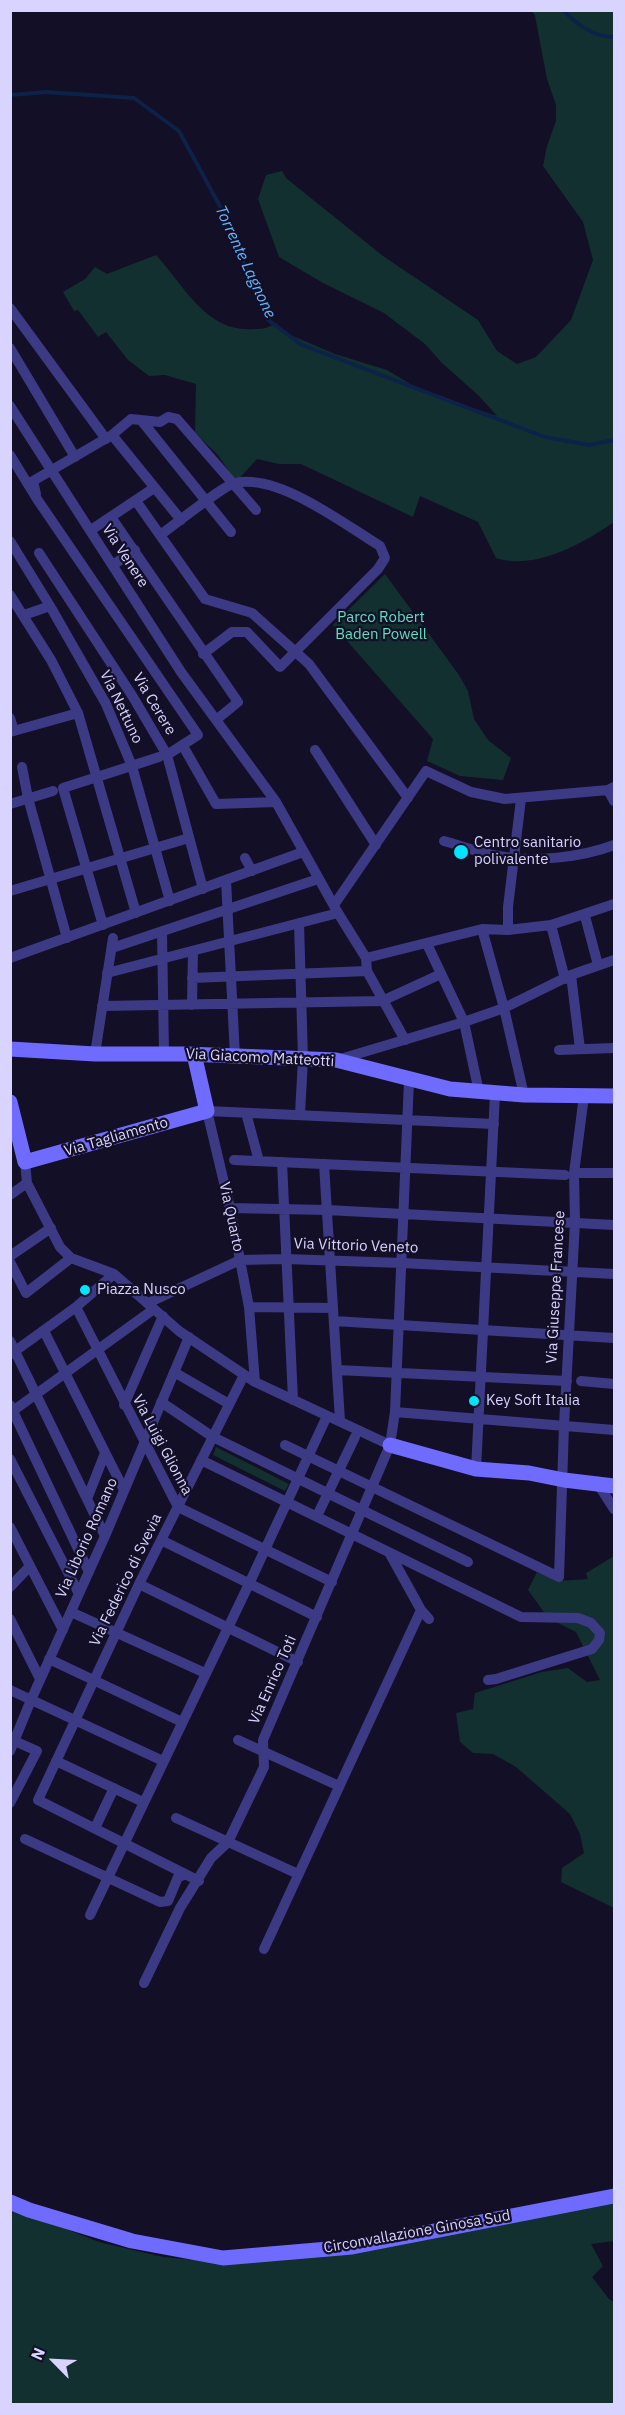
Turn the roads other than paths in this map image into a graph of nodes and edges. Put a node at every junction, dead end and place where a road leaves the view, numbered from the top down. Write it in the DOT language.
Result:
graph roads {
  1 [pos="10,308"];
  2 [pos="10,348"];
  3 [pos="10,406"];
  4 [pos="141,420"];
  5 [pos="109,437"];
  6 [pos="10,455"];
  7 [pos="75,458"];
  8 [pos="53,471"];
  9 [pos="234,483"];
  10 [pos="154,488"];
  11 [pos="37,499"];
  12 [pos="136,501"];
  13 [pos="207,501"];
  14 [pos="256,510"];
  15 [pos="111,517"];
  16 [pos="181,520"];
  17 [pos="90,530"];
  18 [pos="231,532"];
  19 [pos="159,535"];
  20 [pos="10,541"];
  21 [pos="135,550"];
  22 [pos="39,553"];
  23 [pos="113,565"];
  24 [pos="11,597"];
  25 [pos="50,606"];
  26 [pos="24,615"];
  27 [pos="296,651"];
  28 [pos="203,654"];
  29 [pos="78,712"];
  30 [pos="10,718"];
  31 [pos="216,720"];
  32 [pos="12,732"];
  33 [pos="183,746"];
  34 [pos="315,750"];
  35 [pos="163,756"];
  36 [pos="132,766"];
  37 [pos="22,767"];
  38 [pos="97,776"];
  39 [pos="58,789"];
  40 [pos="611,789"];
  41 [pos="28,798"];
  42 [pos="408,798"];
  43 [pos="521,799"];
  44 [pos="615,801"];
  45 [pos="276,802"];
  46 [pos="10,804"];
  47 [pos="189,838"];
  48 [pos="444,842"];
  49 [pos="376,845"];
  50 [pos="615,845"];
  51 [pos="156,848"];
  52 [pos="303,852"];
  53 [pos="121,858"];
  54 [pos="245,858"];
  55 [pos="514,858"];
  56 [pos="88,868"];
  57 [pos="252,871"];
  58 [pos="50,879"];
  59 [pos="318,879"];
  60 [pos="226,880"];
  61 [pos="203,889"];
  62 [pos="10,891"];
  63 [pos="170,900"];
  64 [pos="615,904"];
  65 [pos="228,909"];
  66 [pos="336,909"];
  67 [pos="136,913"];
  68 [pos="585,916"];
  69 [pos="299,924"];
  70 [pos="103,925"];
  71 [pos="551,925"];
  72 [pos="482,929"];
  73 [pos="508,930"];
  74 [pos="162,931"];
  75 [pos="67,938"];
  76 [pos="229,941"];
  77 [pos="427,944"];
  78 [pos="193,951"];
  79 [pos="10,958"];
  80 [pos="366,958"];
  81 [pos="163,959"];
  82 [pos="615,960"];
  83 [pos="598,965"];
  84 [pos="367,971"];
  85 [pos="107,973"];
  86 [pos="300,974"];
  87 [pos="441,974"];
  88 [pos="231,976"];
  89 [pos="568,977"];
  90 [pos="192,978"];
  91 [pos="382,1001"];
  92 [pos="303,1003"];
  93 [pos="192,1005"];
  94 [pos="232,1005"];
  95 [pos="102,1006"];
  96 [pos="163,1006"];
  97 [pos="504,1008"];
  98 [pos="464,1022"];
  99 [pos="405,1040"];
  100 [pos="615,1048"];
  101 [pos="10,1049"];
  102 [pos="580,1049"];
  103 [pos="559,1050"];
  104 [pos="95,1054"];
  105 [pos="164,1054"];
  106 [pos="194,1054"];
  107 [pos="235,1056"];
  108 [pos="303,1059"];
  109 [pos="336,1060"];
  110 [pos="409,1080"];
  111 [pos="487,1093"];
  112 [pos="524,1095"];
  113 [pos="584,1096"];
  114 [pos="615,1096"];
  115 [pos="10,1102"];
  116 [pos="207,1112"];
  117 [pos="246,1113"];
  118 [pos="300,1114"];
  119 [pos="408,1120"];
  120 [pos="494,1124"];
  121 [pos="15,1144"];
  122 [pos="234,1160"];
  123 [pos="259,1161"];
  124 [pos="25,1162"];
  125 [pos="282,1162"];
  126 [pos="324,1164"];
  127 [pos="405,1167"];
  128 [pos="490,1172"];
  129 [pos="615,1173"];
  130 [pos="570,1174"];
  131 [pos="27,1183"];
  132 [pos="10,1195"];
  133 [pos="230,1208"];
  134 [pos="284,1209"];
  135 [pos="327,1210"];
  136 [pos="404,1214"];
  137 [pos="488,1218"];
  138 [pos="575,1222"];
  139 [pos="615,1225"];
  140 [pos="51,1228"];
  141 [pos="10,1257"];
  142 [pos="71,1258"];
  143 [pos="286,1259"];
  144 [pos="240,1260"];
  145 [pos="330,1261"];
  146 [pos="10,1262"];
  147 [pos="402,1263"];
  148 [pos="486,1268"];
  149 [pos="573,1272"];
  150 [pos="114,1274"];
  151 [pos="615,1274"];
  152 [pos="76,1307"];
  153 [pos="249,1307"];
  154 [pos="289,1308"];
  155 [pos="333,1308"];
  156 [pos="155,1309"];
  157 [pos="334,1321"];
  158 [pos="398,1324"];
  159 [pos="482,1330"];
  160 [pos="44,1331"];
  161 [pos="569,1336"];
  162 [pos="189,1337"];
  163 [pos="615,1338"];
  164 [pos="12,1349"];
  165 [pos="97,1350"];
  166 [pos="337,1370"];
  167 [pos="174,1372"];
  168 [pos="396,1372"];
  169 [pos="65,1374"];
  170 [pos="244,1375"];
  171 [pos="480,1376"];
  172 [pos="567,1381"];
  173 [pos="581,1381"];
  174 [pos="255,1382"];
  175 [pos="615,1384"];
  176 [pos="36,1395"];
  177 [pos="293,1400"];
  178 [pos="161,1402"];
  179 [pos="229,1404"];
  180 [pos="124,1405"];
  181 [pos="11,1410"];
  182 [pos="394,1412"];
  183 [pos="327,1416"];
  184 [pos="479,1419"];
  185 [pos="340,1421"];
  186 [pos="564,1426"];
  187 [pos="615,1430"];
  188 [pos="213,1437"];
  189 [pos="355,1437"];
  190 [pos="144,1443"];
  191 [pos="390,1444"];
  192 [pos="285,1445"];
  193 [pos="105,1453"];
  194 [pos="308,1456"];
  195 [pos="10,1459"];
  196 [pos="201,1460"];
  197 [pos="477,1469"];
  198 [pos="339,1471"];
  199 [pos="297,1479"];
  200 [pos="564,1480"];
  201 [pos="598,1484"];
  202 [pos="615,1485"];
  203 [pos="372,1487"];
  204 [pos="124,1490"];
  205 [pos="328,1494"];
  206 [pos="87,1499"];
  207 [pos="287,1502"];
  208 [pos="178,1507"];
  209 [pos="615,1509"];
  210 [pos="362,1511"];
  211 [pos="317,1516"];
  212 [pos="10,1527"];
  213 [pos="352,1533"];
  214 [pos="105,1536"];
  215 [pos="161,1540"];
  216 [pos="265,1549"];
  217 [pos="390,1553"];
  218 [pos="468,1562"];
  219 [pos="30,1566"];
  220 [pos="89,1572"];
  221 [pos="332,1581"];
  222 [pos="140,1584"];
  223 [pos="249,1584"];
  224 [pos="10,1587"];
  225 [pos="79,1594"];
  226 [pos="421,1610"];
  227 [pos="71,1612"];
  228 [pos="317,1617"];
  229 [pos="429,1619"];
  230 [pos="10,1620"];
  231 [pos="227,1626"];
  232 [pos="63,1630"];
  233 [pos="116,1633"];
  234 [pos="49,1659"];
  235 [pos="298,1662"];
  236 [pos="205,1673"];
  237 [pos="40,1679"];
  238 [pos="488,1680"];
  239 [pos="94,1681"];
  240 [pos="10,1690"];
  241 [pos="31,1700"];
  242 [pos="75,1720"];
  243 [pos="182,1722"];
  244 [pos="238,1740"];
  245 [pos="12,1743"];
  246 [pos="265,1753"];
  247 [pos="56,1761"];
  248 [pos="163,1761"];
  249 [pos="339,1786"];
  250 [pos="114,1788"];
  251 [pos="143,1802"];
  252 [pos="10,1803"];
  253 [pos="176,1818"];
  254 [pos="96,1828"];
  255 [pos="25,1839"];
  256 [pos="125,1842"];
  257 [pos="228,1842"];
  258 [pos="298,1874"];
  259 [pos="184,1875"];
  260 [pos="108,1878"];
  261 [pos="199,1881"];
  262 [pos="90,1915"];
  263 [pos="264,1949"];
  264 [pos="144,1983"];
  265 [pos="615,2196"];
  266 [pos="10,2202"];
  1 -- 5 [label="street"];
  2 -- 7 [label="street"];
  3 -- 8 [label="street, Via Venere"];
  4 -- 5 [label="street"];
  4 -- 9 [label="street"];
  4 -- 13 [label="street"];
  5 -- 7 [label="street"];
  5 -- 10 [label="street"];
  6 -- 11 [label="street"];
  7 -- 8 [label="street"];
  8 -- 11 [label="street"];
  8 -- 17 [label="street, Via Venere"];
  9 -- 13 [label="street"];
  9 -- 14 [label="street"];
  9 -- 27 [label="street"];
  10 -- 12 [label="street"];
  10 -- 16 [label="street"];
  11 -- 33 [label="street"];
  12 -- 15 [label="street"];
  12 -- 19 [label="street"];
  13 -- 16 [label="street"];
  13 -- 18 [label="street"];
  15 -- 17 [label="street"];
  15 -- 21 [label="street"];
  16 -- 19 [label="street"];
  17 -- 23 [label="street, Via Venere"];
  19 -- 27 [label="street"];
  20 -- 25 [label="street, Via Nettuno"];
  21 -- 23 [label="street"];
  21 -- 28 [label="street"];
  22 -- 35 [label="street, Via Cerere"];
  23 -- 31 [label="street, Via Venere"];
  24 -- 26 [label="street"];
  25 -- 26 [label="street"];
  25 -- 36 [label="street, Via Nettuno"];
  26 -- 29 [label="street"];
  27 -- 28 [label="street"];
  27 -- 42 [label="street"];
  28 -- 31 [label="street"];
  29 -- 32 [label="street"];
  29 -- 38 [label="street"];
  30 -- 32 [label="street"];
  31 -- 45 [label="street, Via Venere"];
  33 -- 35 [label="street"];
  33 -- 45 [label="street"];
  34 -- 49 [label="street"];
  35 -- 36 [label="street"];
  35 -- 47 [label="street, Via Cerere"];
  36 -- 38 [label="street"];
  36 -- 51 [label="street, Via Nettuno"];
  37 -- 41 [label="street"];
  38 -- 39 [label="street"];
  38 -- 53 [label="street"];
  39 -- 41 [label="street"];
  39 -- 56 [label="street"];
  40 -- 43 [label="street"];
  40 -- 44 [label="street"];
  41 -- 46 [label="street"];
  41 -- 58 [label="street"];
  42 -- 43 [label="street"];
  42 -- 49 [label="street"];
  43 -- 55 [label="street"];
  45 -- 52 [label="street, Via Venere"];
  47 -- 51 [label="street"];
  47 -- 61 [label="street, Via Cerere"];
  48 -- 55 [label="street"];
  49 -- 66 [label="street"];
  50 -- 55 [label="street"];
  51 -- 53 [label="street"];
  51 -- 63 [label="street, Via Nettuno"];
  52 -- 57 [label="street"];
  52 -- 59 [label="street, Via Venere"];
  53 -- 56 [label="street"];
  53 -- 67 [label="street"];
  54 -- 57 [label="street"];
  55 -- 73 [label="street"];
  56 -- 58 [label="street"];
  56 -- 70 [label="street"];
  57 -- 60 [label="street"];
  58 -- 62 [label="street"];
  58 -- 75 [label="street"];
  59 -- 65 [label="street"];
  59 -- 66 [label="street, Via Venere"];
  60 -- 61 [label="street"];
  60 -- 65 [label="street"];
  61 -- 63 [label="street"];
  63 -- 67 [label="street"];
  64 -- 68 [label="street"];
  65 -- 74 [label="street"];
  65 -- 76 [label="street"];
  66 -- 69 [label="street"];
  66 -- 80 [label="street, Via Venere"];
  67 -- 70 [label="street"];
  68 -- 71 [label="street"];
  68 -- 83 [label="street"];
  69 -- 76 [label="street"];
  69 -- 86 [label="street"];
  70 -- 75 [label="street"];
  71 -- 73 [label="street"];
  71 -- 89 [label="street"];
  72 -- 73 [label="street"];
  72 -- 77 [label="street"];
  72 -- 97 [label="street"];
  74 -- 81 [label="street"];
  74 -- 85 [label="street"];
  75 -- 79 [label="street"];
  76 -- 78 [label="street"];
  76 -- 88 [label="street"];
  77 -- 80 [label="street"];
  77 -- 87 [label="street"];
  78 -- 81 [label="street"];
  78 -- 90 [label="street"];
  80 -- 84 [label="street"];
  81 -- 85 [label="street"];
  81 -- 96 [label="street"];
  82 -- 83 [label="street"];
  83 -- 89 [label="street"];
  84 -- 86 [label="street"];
  84 -- 91 [label="street"];
  85 -- 95 [label="street"];
  86 -- 88 [label="street"];
  86 -- 92 [label="street"];
  87 -- 91 [label="street"];
  87 -- 98 [label="street"];
  88 -- 90 [label="street"];
  88 -- 94 [label="street"];
  89 -- 97 [label="street"];
  89 -- 102 [label="street"];
  90 -- 93 [label="street"];
  91 -- 92 [label="street"];
  91 -- 99 [label="street"];
  92 -- 94 [label="street"];
  92 -- 108 [label="street"];
  93 -- 94 [label="street"];
  93 -- 96 [label="street"];
  94 -- 107 [label="street"];
  95 -- 96 [label="street"];
  95 -- 104 [label="street"];
  96 -- 105 [label="street"];
  97 -- 98 [label="street"];
  97 -- 112 [label="street"];
  98 -- 99 [label="street"];
  98 -- 111 [label="street"];
  99 -- 109 [label="street"];
  100 -- 102 [label="street"];
  101 -- 104 [label="street, Via Giacomo Matteotti"];
  102 -- 103 [label="street"];
  104 -- 105 [label="street, Via Giacomo Matteotti"];
  105 -- 106 [label="street, Via Giacomo Matteotti"];
  106 -- 107 [label="street, Via Giacomo Matteotti"];
  106 -- 116 [label="street, Via Quarto"];
  107 -- 108 [label="street, Via Giacomo Matteotti"];
  108 -- 109 [label="street, Via Giacomo Matteotti"];
  108 -- 118 [label="street"];
  109 -- 110 [label="street, Via Giacomo Matteotti"];
  110 -- 111 [label="street, Via Giacomo Matteotti"];
  110 -- 119 [label="street, Via Enrico Toti"];
  111 -- 112 [label="street, Via Giacomo Matteotti"];
  111 -- 120 [label="street"];
  112 -- 113 [label="street, Via Giacomo Matteotti"];
  113 -- 114 [label="street, Via Giacomo Matteotti"];
  113 -- 130 [label="street, Via Giuseppe Francese"];
  115 -- 121 [label="street"];
  116 -- 117 [label="street"];
  116 -- 124 [label="street, Via Tagliamento"];
  116 -- 133 [label="street, Via Quarto"];
  117 -- 118 [label="street"];
  117 -- 123 [label="street"];
  118 -- 119 [label="street"];
  119 -- 120 [label="street"];
  119 -- 127 [label="street, Via Enrico Toti"];
  120 -- 128 [label="street"];
  121 -- 124 [label="street"];
  122 -- 123 [label="street"];
  123 -- 125 [label="street"];
  124 -- 131 [label="street"];
  125 -- 126 [label="street"];
  125 -- 134 [label="street"];
  126 -- 127 [label="street"];
  126 -- 135 [label="street"];
  127 -- 128 [label="street"];
  127 -- 136 [label="street, Via Enrico Toti"];
  128 -- 130 [label="street"];
  128 -- 137 [label="street"];
  129 -- 130 [label="street"];
  130 -- 138 [label="street, Via Giuseppe Francese"];
  131 -- 132 [label="street"];
  131 -- 140 [label="street"];
  133 -- 134 [label="street"];
  133 -- 144 [label="street, Via Quarto"];
  134 -- 135 [label="street"];
  134 -- 143 [label="street"];
  135 -- 136 [label="street"];
  135 -- 145 [label="street"];
  136 -- 137 [label="street"];
  136 -- 147 [label="street, Via Enrico Toti"];
  137 -- 138 [label="street"];
  137 -- 148 [label="street"];
  138 -- 139 [label="street"];
  138 -- 149 [label="street, Via Giuseppe Francese"];
  140 -- 141 [label="street"];
  140 -- 142 [label="street"];
  142 -- 146 [label="street"];
  142 -- 150 [label="street"];
  143 -- 144 [label="street, Via Vittorio Veneto"];
  143 -- 145 [label="street, Via Vittorio Veneto"];
  143 -- 154 [label="street"];
  144 -- 153 [label="street, Via Quarto"];
  144 -- 156 [label="street, Via Vittorio Veneto"];
  145 -- 147 [label="street, Via Vittorio Veneto"];
  145 -- 155 [label="street"];
  147 -- 148 [label="street, Via Vittorio Veneto"];
  147 -- 158 [label="street, Via Enrico Toti"];
  148 -- 149 [label="street, Via Vittorio Veneto"];
  148 -- 159 [label="street"];
  149 -- 151 [label="street, Via Vittorio Veneto"];
  149 -- 161 [label="street, Via Giuseppe Francese"];
  150 -- 152 [label="street"];
  150 -- 156 [label="street"];
  152 -- 160 [label="street"];
  152 -- 165 [label="street, Via Luigi Glionna"];
  153 -- 154 [label="street"];
  153 -- 174 [label="street, Via Quarto"];
  154 -- 155 [label="street"];
  154 -- 177 [label="street"];
  155 -- 157 [label="street"];
  156 -- 162 [label="street"];
  156 -- 165 [label="street, Via Vittorio Veneto"];
  156 -- 180 [label="street"];
  157 -- 158 [label="street"];
  157 -- 166 [label="street"];
  158 -- 159 [label="street"];
  158 -- 168 [label="street, Via Enrico Toti"];
  159 -- 161 [label="street"];
  159 -- 171 [label="street"];
  160 -- 164 [label="street"];
  160 -- 169 [label="street"];
  161 -- 163 [label="street"];
  161 -- 172 [label="street, Via Giuseppe Francese"];
  162 -- 167 [label="street, Via Liborio Romano"];
  162 -- 170 [label="street"];
  164 -- 176 [label="street"];
  165 -- 169 [label="street, Via Vittorio Veneto"];
  165 -- 180 [label="street, Via Luigi Glionna"];
  166 -- 168 [label="street"];
  166 -- 185 [label="street"];
  167 -- 178 [label="street, Via Liborio Romano"];
  167 -- 179 [label="street"];
  168 -- 171 [label="street"];
  168 -- 182 [label="street, Via Enrico Toti"];
  169 -- 176 [label="street, Via Vittorio Veneto"];
  169 -- 193 [label="street"];
  170 -- 174 [label="street"];
  170 -- 179 [label="street, Via Federico di Svevia"];
  171 -- 172 [label="street"];
  171 -- 184 [label="street"];
  172 -- 186 [label="street, Via Giuseppe Francese"];
  173 -- 175 [label="street"];
  174 -- 177 [label="street"];
  176 -- 181 [label="street, Via Vittorio Veneto"];
  176 -- 206 [label="street"];
  177 -- 183 [label="street"];
  178 -- 188 [label="street"];
  178 -- 190 [label="street, Via Liborio Romano"];
  179 -- 188 [label="street, Via Federico di Svevia"];
  180 -- 190 [label="street, Via Luigi Glionna"];
  181 -- 220 [label="street"];
  182 -- 184 [label="street"];
  182 -- 191 [label="street, Via Enrico Toti"];
  183 -- 185 [label="street"];
  183 -- 194 [label="street"];
  184 -- 186 [label="street"];
  184 -- 197 [label="street"];
  185 -- 191 [label="street"];
  186 -- 187 [label="street"];
  186 -- 200 [label="street, Via Giuseppe Francese"];
  188 -- 196 [label="street, Via Federico di Svevia"];
  188 -- 199 [label="street"];
  189 -- 198 [label="street"];
  190 -- 204 [label="street, Via Liborio Romano"];
  190 -- 208 [label="street, Via Luigi Glionna"];
  191 -- 197 [label="street"];
  191 -- 203 [label="street, Via Enrico Toti"];
  192 -- 194 [label="street"];
  193 -- 204 [label="street"];
  193 -- 206 [label="street"];
  194 -- 198 [label="street"];
  194 -- 199 [label="street"];
  195 -- 225 [label="street"];
  196 -- 207 [label="street"];
  196 -- 208 [label="street, Via Federico di Svevia"];
  197 -- 200 [label="street"];
  198 -- 203 [label="street"];
  198 -- 205 [label="street"];
  199 -- 205 [label="street"];
  199 -- 207 [label="street"];
  200 -- 201 [label="street"];
  200 -- 203 [label="street, Via Giuseppe Francese"];
  201 -- 202 [label="street"];
  201 -- 209 [label="street"];
  203 -- 210 [label="street, Via Enrico Toti"];
  204 -- 214 [label="street, Via Liborio Romano"];
  205 -- 210 [label="street"];
  205 -- 211 [label="street"];
  206 -- 214 [label="street"];
  207 -- 211 [label="street"];
  207 -- 216 [label="street"];
  208 -- 215 [label="street, Via Federico di Svevia"];
  208 -- 216 [label="street, Via Luigi Glionna"];
  210 -- 213 [label="street, Via Enrico Toti"];
  210 -- 218 [label="street"];
  211 -- 213 [label="street"];
  212 -- 219 [label="street"];
  213 -- 217 [label="street"];
  213 -- 221 [label="street, Via Enrico Toti"];
  214 -- 220 [label="street, Via Liborio Romano"];
  215 -- 222 [label="street, Via Federico di Svevia"];
  215 -- 223 [label="street"];
  216 -- 221 [label="street, Via Luigi Glionna"];
  216 -- 223 [label="street"];
  217 -- 226 [label="street"];
  217 -- 238 [label="street"];
  219 -- 224 [label="street"];
  219 -- 232 [label="street"];
  220 -- 225 [label="street, Via Liborio Romano"];
  221 -- 228 [label="street, Via Enrico Toti"];
  222 -- 231 [label="street"];
  222 -- 233 [label="street, Via Federico di Svevia"];
  223 -- 228 [label="street"];
  223 -- 231 [label="street"];
  225 -- 227 [label="street, Via Liborio Romano"];
  226 -- 229 [label="street"];
  226 -- 249 [label="street"];
  227 -- 232 [label="street, Via Liborio Romano"];
  227 -- 233 [label="street"];
  228 -- 235 [label="street, Via Enrico Toti"];
  230 -- 237 [label="street"];
  231 -- 235 [label="street"];
  231 -- 236 [label="street"];
  232 -- 234 [label="street, Via Liborio Romano"];
  233 -- 236 [label="street"];
  233 -- 239 [label="street, Via Federico di Svevia"];
  234 -- 237 [label="street, Via Liborio Romano"];
  234 -- 239 [label="street"];
  235 -- 246 [label="street, Via Enrico Toti"];
  236 -- 243 [label="street"];
  237 -- 241 [label="street, Via Liborio Romano"];
  239 -- 242 [label="street, Via Federico di Svevia"];
  239 -- 243 [label="street"];
  240 -- 241 [label="street"];
  241 -- 242 [label="street"];
  241 -- 245 [label="street, Via Liborio Romano"];
  242 -- 247 [label="street, Via Federico di Svevia"];
  242 -- 248 [label="street"];
  243 -- 248 [label="street"];
  244 -- 246 [label="street"];
  245 -- 252 [label="street"];
  246 -- 249 [label="street"];
  246 -- 257 [label="street, Via Enrico Toti"];
  247 -- 250 [label="street"];
  247 -- 254 [label="street, Via Federico di Svevia"];
  248 -- 251 [label="street"];
  249 -- 258 [label="street"];
  250 -- 251 [label="street"];
  250 -- 254 [label="street"];
  251 -- 256 [label="street"];
  253 -- 257 [label="street"];
  254 -- 256 [label="street"];
  255 -- 260 [label="street"];
  256 -- 259 [label="street"];
  256 -- 260 [label="street"];
  257 -- 258 [label="street"];
  257 -- 261 [label="street, Via Enrico Toti"];
  258 -- 263 [label="street"];
  259 -- 260 [label="street"];
  259 -- 261 [label="street"];
  260 -- 262 [label="street"];
  261 -- 264 [label="street, Via Enrico Toti"];
  265 -- 266 [label="street, Circonvallazione Ginosa Sud"];
}
